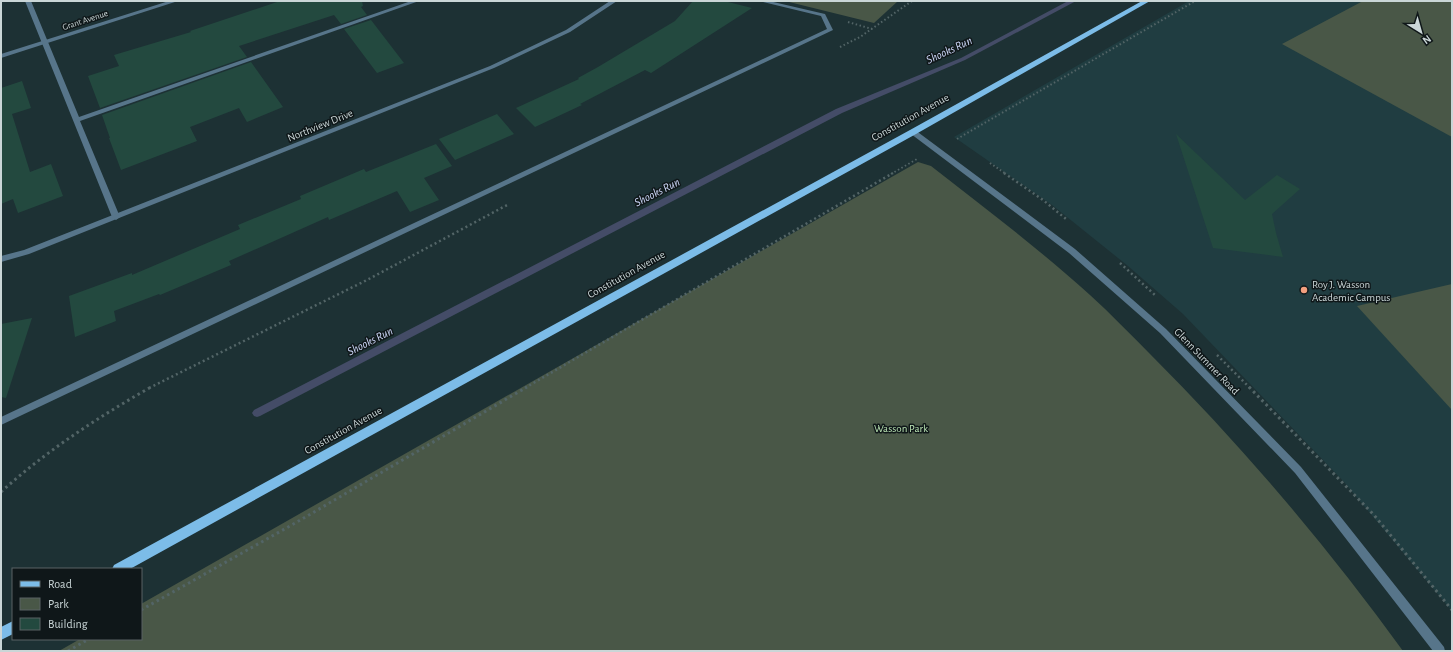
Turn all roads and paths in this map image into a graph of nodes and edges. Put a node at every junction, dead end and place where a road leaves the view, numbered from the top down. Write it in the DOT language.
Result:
graph roads {
  1 [pos="28,1"];
  2 [pos="175,1"];
  3 [pos="416,1"];
  4 [pos="614,1"];
  5 [pos="762,1"];
  6 [pos="912,1"];
  7 [pos="1147,1"];
  8 [pos="1194,1"];
  9 [pos="44,42"];
  10 [pos="838,48"];
  11 [pos="1,56"];
  12 [pos="76,120"];
  13 [pos="913,132"];
  14 [pos="963,143"];
  15 [pos="936,149"];
  16 [pos="987,161"];
  17 [pos="515,201"];
  18 [pos="116,216"];
  19 [pos="1066,219"];
  20 [pos="1,259"];
  21 [pos="1119,263"];
  22 [pos="1159,298"];
  23 [pos="1215,353"];
  24 [pos="1,421"];
  25 [pos="1,492"];
  26 [pos="120,568"];
  27 [pos="142,609"];
  28 [pos="1452,610"];
  29 [pos="12,628"];
  30 [pos="1,634"];
  31 [pos="87,640"];
  32 [pos="68,651"];
  33 [pos="1440,651"];
  1 -- 9 [label="street"];
  2 -- 9 [label="street, Grant Avenue"];
  3 -- 12 [label="street"];
  4 -- 18 [label="street, Northview Drive"];
  5 -- 24 [label="street"];
  6 -- 10 [label="path"];
  7 -- 13 [label="main road, Constitution Avenue"];
  8 -- 14 [label="path"];
  9 -- 11 [label="street, Grant Avenue"];
  9 -- 12 [label="street"];
  12 -- 18 [label="street"];
  13 -- 15 [label="street, Glenn Summer Road"];
  13 -- 26 [label="main road, Constitution Avenue"];
  15 -- 27 [label="path"];
  15 -- 33 [label="street, Glenn Summer Road"];
  16 -- 19 [label="path"];
  17 -- 25 [label="path"];
  18 -- 20 [label="street, Northview Drive"];
  21 -- 22 [label="path"];
  23 -- 28 [label="path"];
  29 -- 30 [label="main road"];
  31 -- 32 [label="path"];
}
